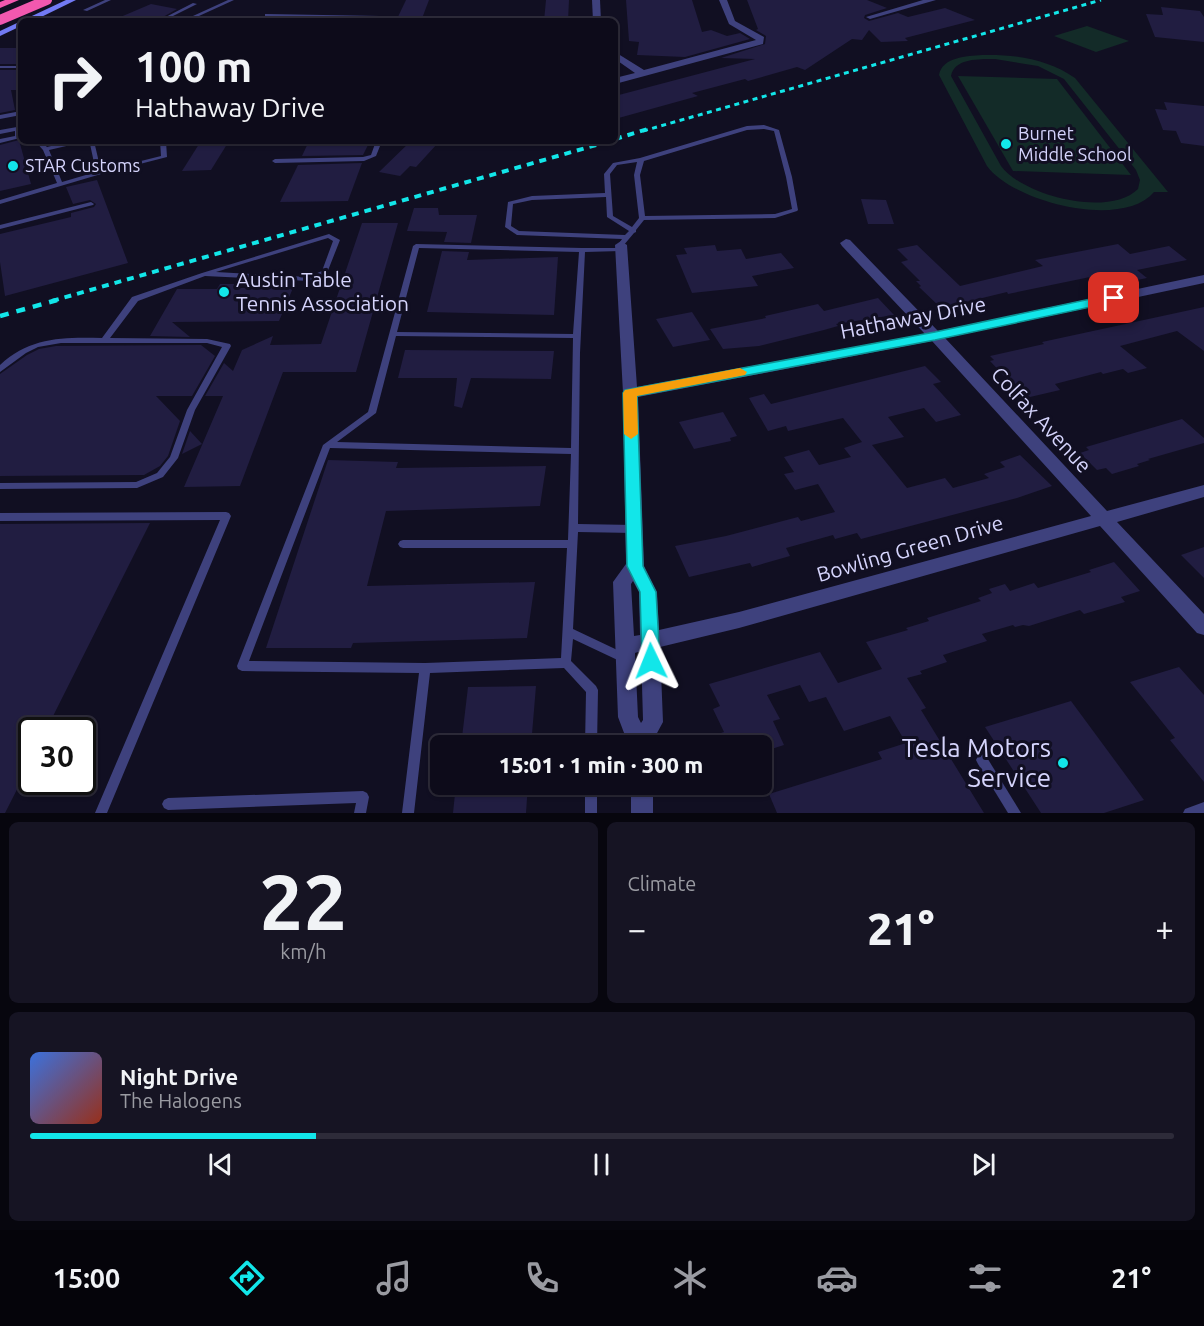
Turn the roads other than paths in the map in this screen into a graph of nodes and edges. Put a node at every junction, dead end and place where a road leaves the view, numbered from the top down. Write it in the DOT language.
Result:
graph roads {
  1 [pos="14,0"];
  2 [pos="46,0"];
  3 [pos="72,0"];
  4 [pos="109,0"];
  5 [pos="232,0"];
  6 [pos="596,0"];
  7 [pos="723,0"];
  8 [pos="888,0"];
  9 [pos="932,0"];
  10 [pos="195,4"];
  11 [pos="0,6"];
  12 [pos="905,7"];
  13 [pos="85,10"];
  14 [pos="267,15"];
  15 [pos="380,17"];
  16 [pos="870,17"];
  17 [pos="33,18"];
  18 [pos="166,18"];
  19 [pos="191,18"];
  20 [pos="597,18"];
  21 [pos="0,20"];
  22 [pos="0,24"];
  23 [pos="18,25"];
  24 [pos="0,34"];
  25 [pos="618,57"];
  26 [pos="0,67"];
  27 [pos="18,67"];
  28 [pos="643,74"];
  29 [pos="618,80"];
  30 [pos="18,114"];
  31 [pos="0,117"];
  32 [pos="0,132"];
  33 [pos="18,132"];
  34 [pos="18,137"];
  35 [pos="0,141"];
  36 [pos="41,144"];
  37 [pos="67,144"];
  38 [pos="92,144"];
  39 [pos="163,144"];
  40 [pos="378,144"];
  41 [pos="46,149"];
  42 [pos="641,160"];
  43 [pos="275,161"];
  44 [pos="99,173"];
  45 [pos="60,184"];
  46 [pos="608,195"];
  47 [pos="0,202"];
  48 [pos="91,204"];
  49 [pos="642,218"];
  50 [pos="0,227"];
  51 [pos="634,231"];
  52 [pos="846,243"];
  53 [pos="623,244"];
  54 [pos="582,250"];
  55 [pos="204,274"];
  56 [pos="1204,279"];
  57 [pos="393,334"];
  58 [pos="577,336"];
  59 [pos="935,336"];
  60 [pos="104,339"];
  61 [pos="0,369"];
  62 [pos="630,393"];
  63 [pos="327,445"];
  64 [pos="575,451"];
  65 [pos="0,486"];
  66 [pos="1204,491"];
  67 [pos="0,516"];
  68 [pos="1103,518"];
  69 [pos="573,528"];
  70 [pos="634,529"];
  71 [pos="403,544"];
  72 [pos="573,544"];
  73 [pos="635,566"];
  74 [pos="1204,627"];
  75 [pos="569,632"];
  76 [pos="650,641"];
  77 [pos="626,652"];
  78 [pos="566,663"];
  79 [pos="425,668"];
  80 [pos="591,735"];
  81 [pos="636,735"];
  82 [pos="646,735"];
  83 [pos="982,760"];
  84 [pos="591,795"];
  85 [pos="642,795"];
  86 [pos="168,804"];
  87 [pos="1204,808"];
  88 [pos="101,813"];
  89 [pos="360,813"];
  90 [pos="408,813"];
  91 [pos="591,813"];
  92 [pos="642,813"];
  93 [pos="1015,813"];
  94 [pos="1189,813"];
  1 -- 11 [label="highway"];
  2 -- 21 [label="highway, bridge"];
  2 -- 22 [label="highway"];
  3 -- 17 [label="main road"];
  4 -- 13 [label="lane"];
  5 -- 19 [label="lane"];
  6 -- 20 [label="street"];
  7 -- 28 [label="street"];
  8 -- 12 [label="street"];
  9 -- 12 [label="street"];
  10 -- 18 [label="lane"];
  12 -- 16 [label="street"];
  14 -- 15 [label="lane"];
  23 -- 24 [label="main road"];
  25 -- 28 [label="street"];
  26 -- 27 [label="lane"];
  28 -- 29 [label="street"];
  30 -- 31 [label="lane"];
  32 -- 33 [label="lane"];
  34 -- 35 [label="lane"];
  36 -- 41 [label="lane"];
  37 -- 41 [label="lane"];
  38 -- 44 [label="lane"];
  39 -- 44 [label="lane"];
  40 -- 43 [label="lane"];
  41 -- 45 [label="lane"];
  42 -- 46 [label="lane"];
  42 -- 49 [label="lane"];
  42 -- 49 [label="lane"];
  44 -- 45 [label="lane"];
  45 -- 47 [label="lane"];
  46 -- 51 [label="lane"];
  46 -- 53 [label="lane"];
  48 -- 50 [label="lane"];
  49 -- 51 [label="lane"];
  51 -- 53 [label="lane"];
  52 -- 59 [label="street, Colfax Avenue"];
  53 -- 54 [label="lane"];
  53 -- 62 [label="street"];
  54 -- 57 [label="lane"];
  54 -- 58 [label="lane"];
  55 -- 55 [label="lane"];
  55 -- 60 [label="lane"];
  56 -- 59 [label="street, Hathaway Drive"];
  57 -- 58 [label="lane"];
  57 -- 63 [label="lane"];
  58 -- 64 [label="lane"];
  59 -- 62 [label="street, Hathaway Drive"];
  59 -- 68 [label="street, Colfax Avenue"];
  60 -- 61 [label="lane"];
  60 -- 65 [label="lane"];
  62 -- 70 [label="street"];
  63 -- 64 [label="lane"];
  63 -- 79 [label="lane"];
  64 -- 69 [label="lane"];
  66 -- 68 [label="street, Bowling Green Drive"];
  67 -- 88 [label="lane"];
  68 -- 74 [label="street, Colfax Avenue"];
  68 -- 76 [label="street, Bowling Green Drive"];
  69 -- 70 [label="lane"];
  69 -- 72 [label="lane"];
  70 -- 73 [label="street"];
  71 -- 72 [label="lane"];
  72 -- 75 [label="lane"];
  73 -- 76 [label="street"];
  73 -- 77 [label="street"];
  75 -- 77 [label="lane"];
  75 -- 78 [label="lane"];
  76 -- 77 [label="street, Bowling Green Drive"];
  76 -- 82 [label="street"];
  77 -- 81 [label="street"];
  78 -- 79 [label="lane"];
  78 -- 80 [label="lane"];
  79 -- 90 [label="lane"];
  83 -- 93 [label="lane"];
  84 -- 91 [label="lane"];
  85 -- 92 [label="street"];
  86 -- 89 [label="lane"];
  87 -- 94 [label="lane"];
}
